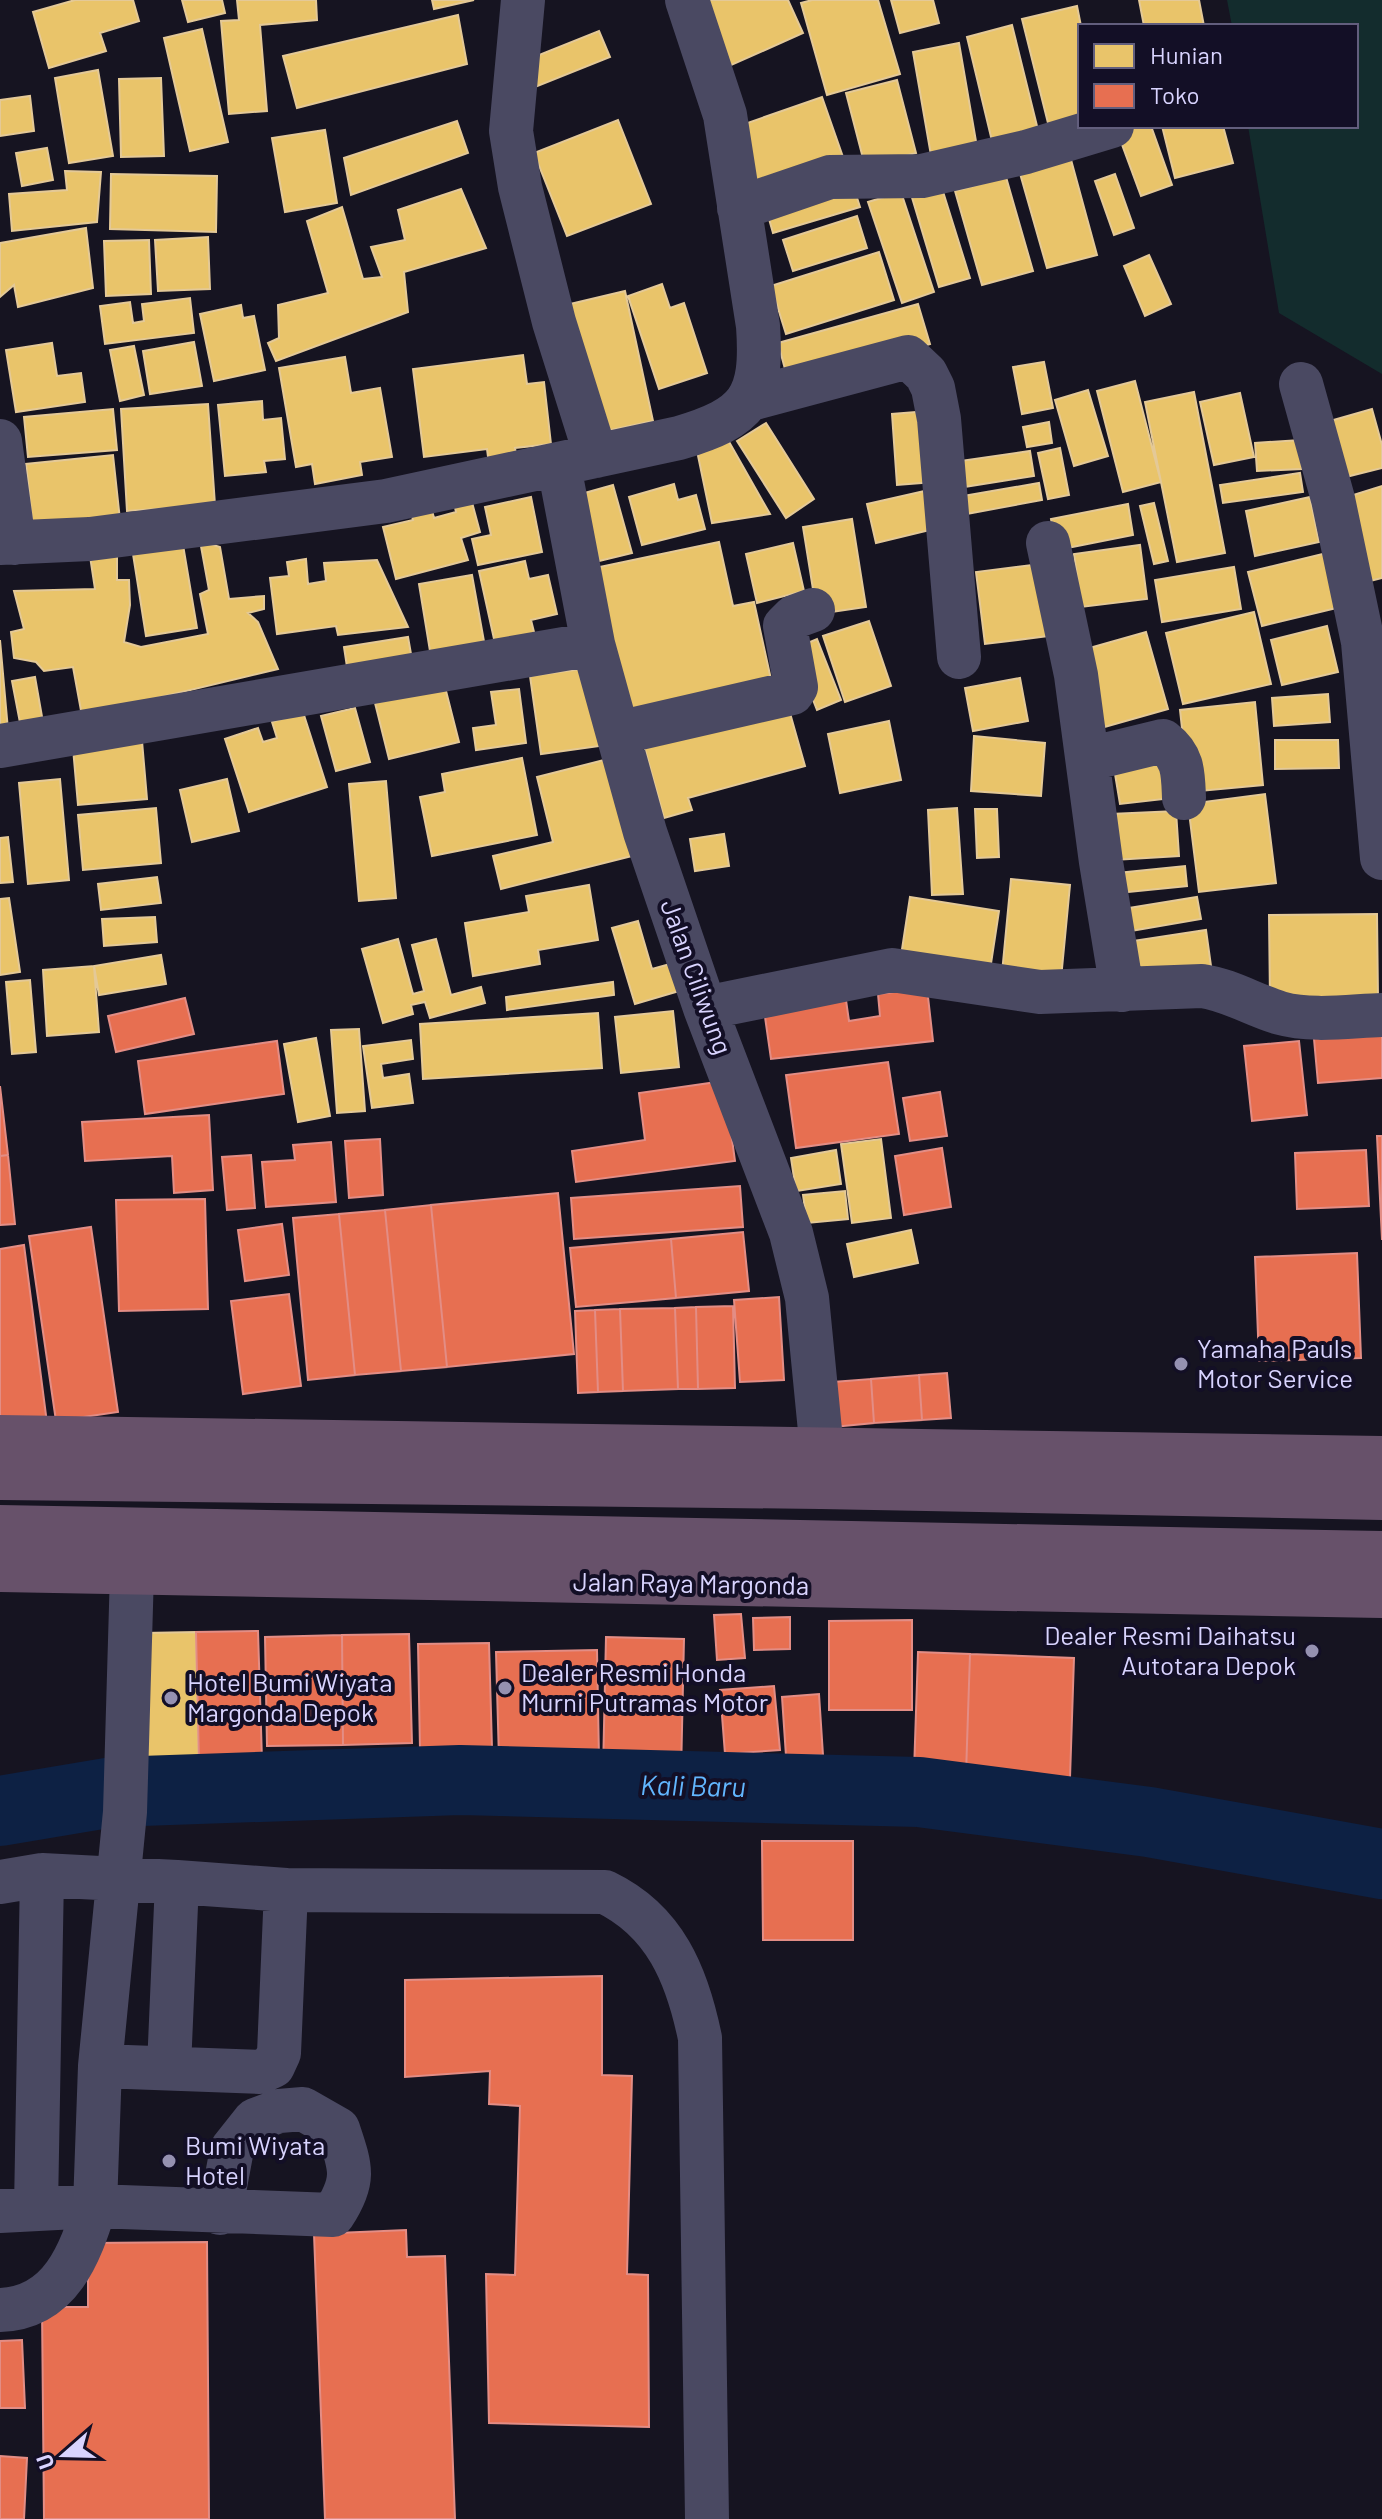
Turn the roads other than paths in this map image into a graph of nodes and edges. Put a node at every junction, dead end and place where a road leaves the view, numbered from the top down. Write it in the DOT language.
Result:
graph roads {
  1 [pos="523,0"];
  2 [pos="687,0"];
  3 [pos="1105,128"];
  4 [pos="739,208"];
  5 [pos="1301,384"];
  6 [pos="751,399"];
  7 [pos="0,441"];
  8 [pos="578,461"];
  9 [pos="7,543"];
  10 [pos="1048,543"];
  11 [pos="813,610"];
  12 [pos="593,644"];
  13 [pos="959,657"];
  14 [pos="618,733"];
  15 [pos="0,746"];
  16 [pos="1089,759"];
  17 [pos="1184,798"];
  18 [pos="1382,858"];
  19 [pos="1122,990"];
  20 [pos="705,1008"];
  21 [pos="1382,1015"];
  22 [pos="0,1437"];
  23 [pos="1382,1458"];
  24 [pos="133,1459"];
  25 [pos="822,1469"];
  26 [pos="0,1478"];
  27 [pos="1382,1498"];
  28 [pos="0,1527"];
  29 [pos="131,1527"];
  30 [pos="1382,1553"];
  31 [pos="0,1570"];
  32 [pos="132,1572"];
  33 [pos="1382,1596"];
  34 [pos="42,1875"];
  35 [pos="117,1878"];
  36 [pos="0,1882"];
  37 [pos="177,1882"];
  38 [pos="286,1890"];
  39 [pos="100,2066"];
  40 [pos="169,2067"];
  41 [pos="95,2206"];
  42 [pos="18,2210"];
  43 [pos="220,2213"];
  44 [pos="0,2310"];
  45 [pos="707,2519"];
  1 -- 8 [label="street, Jalan Ciliwung"];
  2 -- 4 [label="street"];
  3 -- 4 [label="street"];
  4 -- 6 [label="street"];
  5 -- 18 [label="street"];
  6 -- 8 [label="street"];
  6 -- 13 [label="street"];
  7 -- 9 [label="street"];
  8 -- 9 [label="street"];
  8 -- 12 [label="street, Jalan Ciliwung"];
  10 -- 16 [label="street"];
  11 -- 14 [label="street"];
  12 -- 14 [label="street, Jalan Ciliwung"];
  12 -- 15 [label="street"];
  14 -- 20 [label="street, Jalan Ciliwung"];
  16 -- 17 [label="street"];
  16 -- 19 [label="street"];
  19 -- 20 [label="street"];
  19 -- 21 [label="street"];
  20 -- 25 [label="street, Jalan Ciliwung"];
  22 -- 24 [label="highway"];
  23 -- 25 [label="highway"];
  24 -- 25 [label="highway"];
  24 -- 26 [label="highway"];
  24 -- 29 [label="highway"];
  25 -- 27 [label="highway"];
  28 -- 29 [label="highway, Jalan Raya Margonda"];
  29 -- 30 [label="highway, Jalan Raya Margonda"];
  29 -- 32 [label="highway"];
  31 -- 32 [label="highway, Jalan Raya Margonda"];
  32 -- 33 [label="highway, Jalan Raya Margonda"];
  32 -- 35 [label="street"];
  34 -- 35 [label="street"];
  34 -- 36 [label="street"];
  34 -- 42 [label="street"];
  35 -- 37 [label="street"];
  35 -- 39 [label="street"];
  37 -- 38 [label="street"];
  37 -- 40 [label="street"];
  38 -- 40 [label="street"];
  38 -- 45 [label="street"];
  39 -- 40 [label="street"];
  39 -- 41 [label="street"];
  41 -- 42 [label="street"];
  41 -- 43 [label="street"];
  41 -- 44 [label="street"];
}
